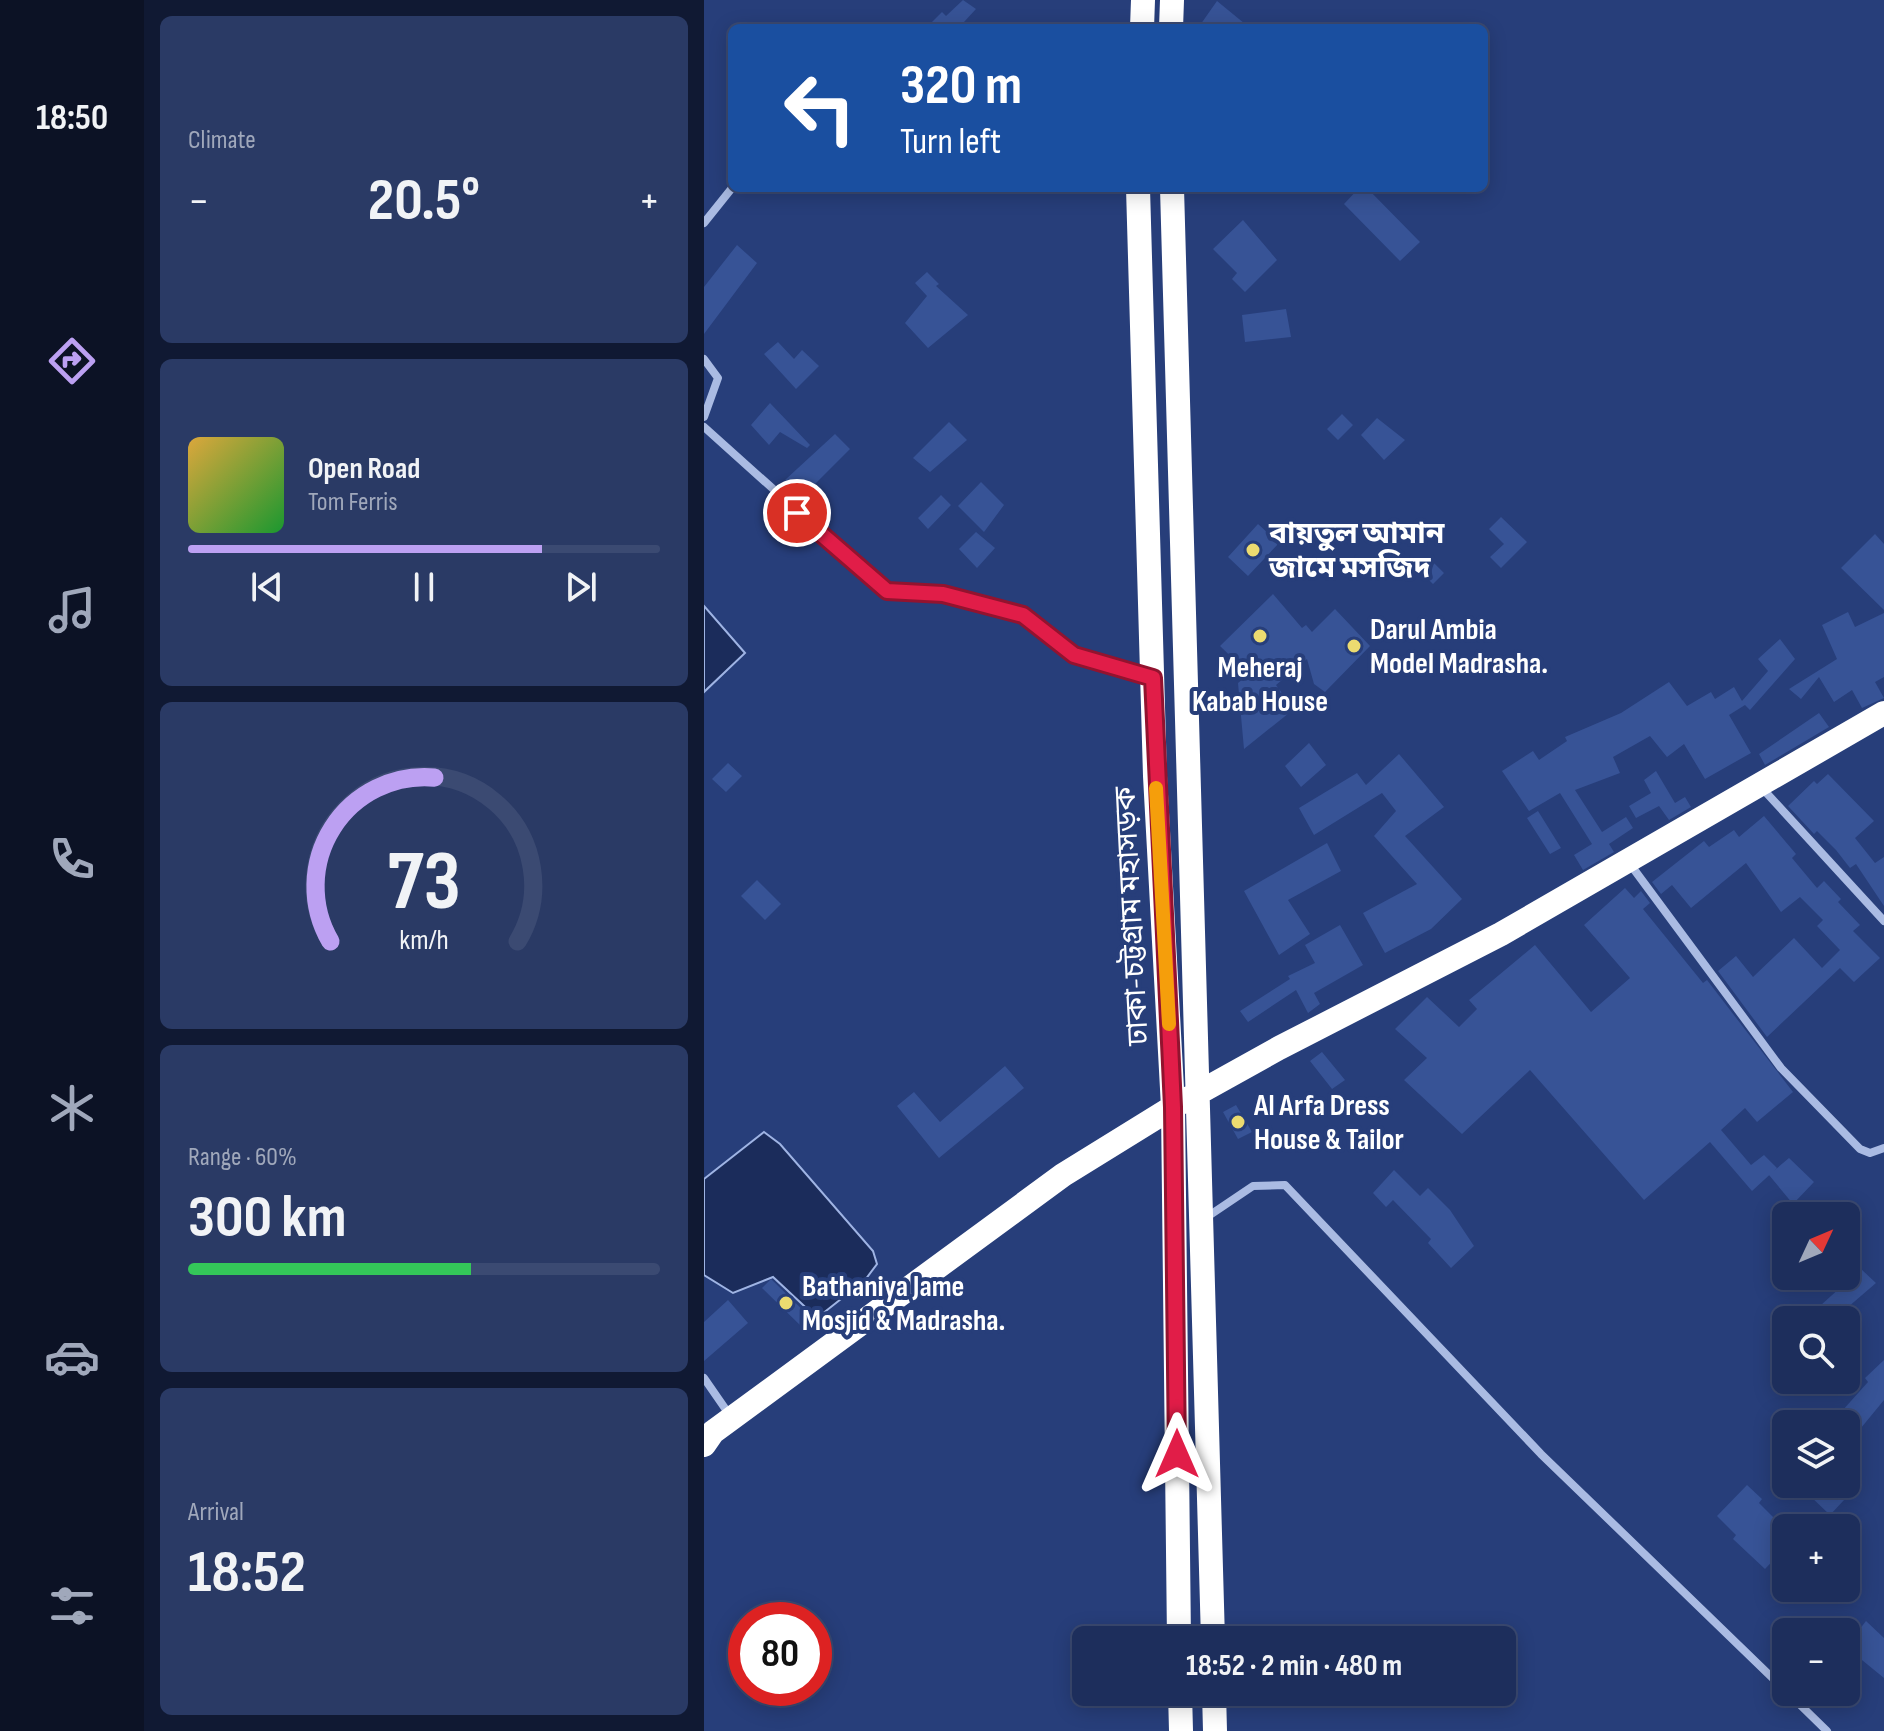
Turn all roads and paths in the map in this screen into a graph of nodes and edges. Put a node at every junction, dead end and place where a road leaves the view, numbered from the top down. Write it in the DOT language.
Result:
graph roads {
  1 [pos="1143,0"];
  2 [pos="1172,0"];
  3 [pos="1142,24"];
  4 [pos="1171,24"];
  5 [pos="729,192"];
  6 [pos="1138,192"];
  7 [pos="1172,192"];
  8 [pos="704,223"];
  9 [pos="704,359"];
  10 [pos="704,417"];
  11 [pos="704,427"];
  12 [pos="1153,678"];
  13 [pos="1884,713"];
  14 [pos="1758,784"];
  15 [pos="1627,860"];
  16 [pos="1884,921"];
  17 [pos="1198,1092"];
  18 [pos="1173,1107"];
  19 [pos="1884,1148"];
  20 [pos="1201,1221"];
  21 [pos="704,1378"];
  22 [pos="732,1418"];
  23 [pos="704,1445"];
  24 [pos="1179,1626"];
  25 [pos="1213,1626"];
  26 [pos="1772,1677"];
  27 [pos="1180,1706"];
  28 [pos="1214,1706"];
  29 [pos="1802,1706"];
  30 [pos="1181,1731"];
  31 [pos="1215,1731"];
  32 [pos="1827,1731"];
  1 -- 3 [label="highway"];
  2 -- 4 [label="highway"];
  5 -- 8 [label="street"];
  6 -- 12 [label="highway, ঢাকা-চট্টগ্রাম মহাসড়ক"];
  7 -- 17 [label="highway, ঢাকা-চট্টগ্রাম মহাসড়ক"];
  9 -- 10 [label="street"];
  11 -- 12 [label="street"];
  12 -- 18 [label="highway, ঢাকা-চট্টগ্রাম মহাসড়ক"];
  13 -- 14 [label="highway"];
  14 -- 15 [label="highway"];
  14 -- 16 [label="street"];
  15 -- 17 [label="highway"];
  15 -- 19 [label="street"];
  17 -- 18 [label="highway"];
  17 -- 20 [label="highway, ঢাকা-চট্টগ্রাম মহাসড়ক"];
  18 -- 22 [label="highway"];
  18 -- 24 [label="highway, ঢাকা-চট্টগ্রাম মহাসড়ক"];
  20 -- 25 [label="highway, ঢাকা-চট্টগ্রাম মহাসড়ক"];
  20 -- 26 [label="street"];
  21 -- 22 [label="street"];
  22 -- 23 [label="highway"];
  27 -- 30 [label="highway"];
  28 -- 31 [label="highway"];
  29 -- 32 [label="street"];
}
